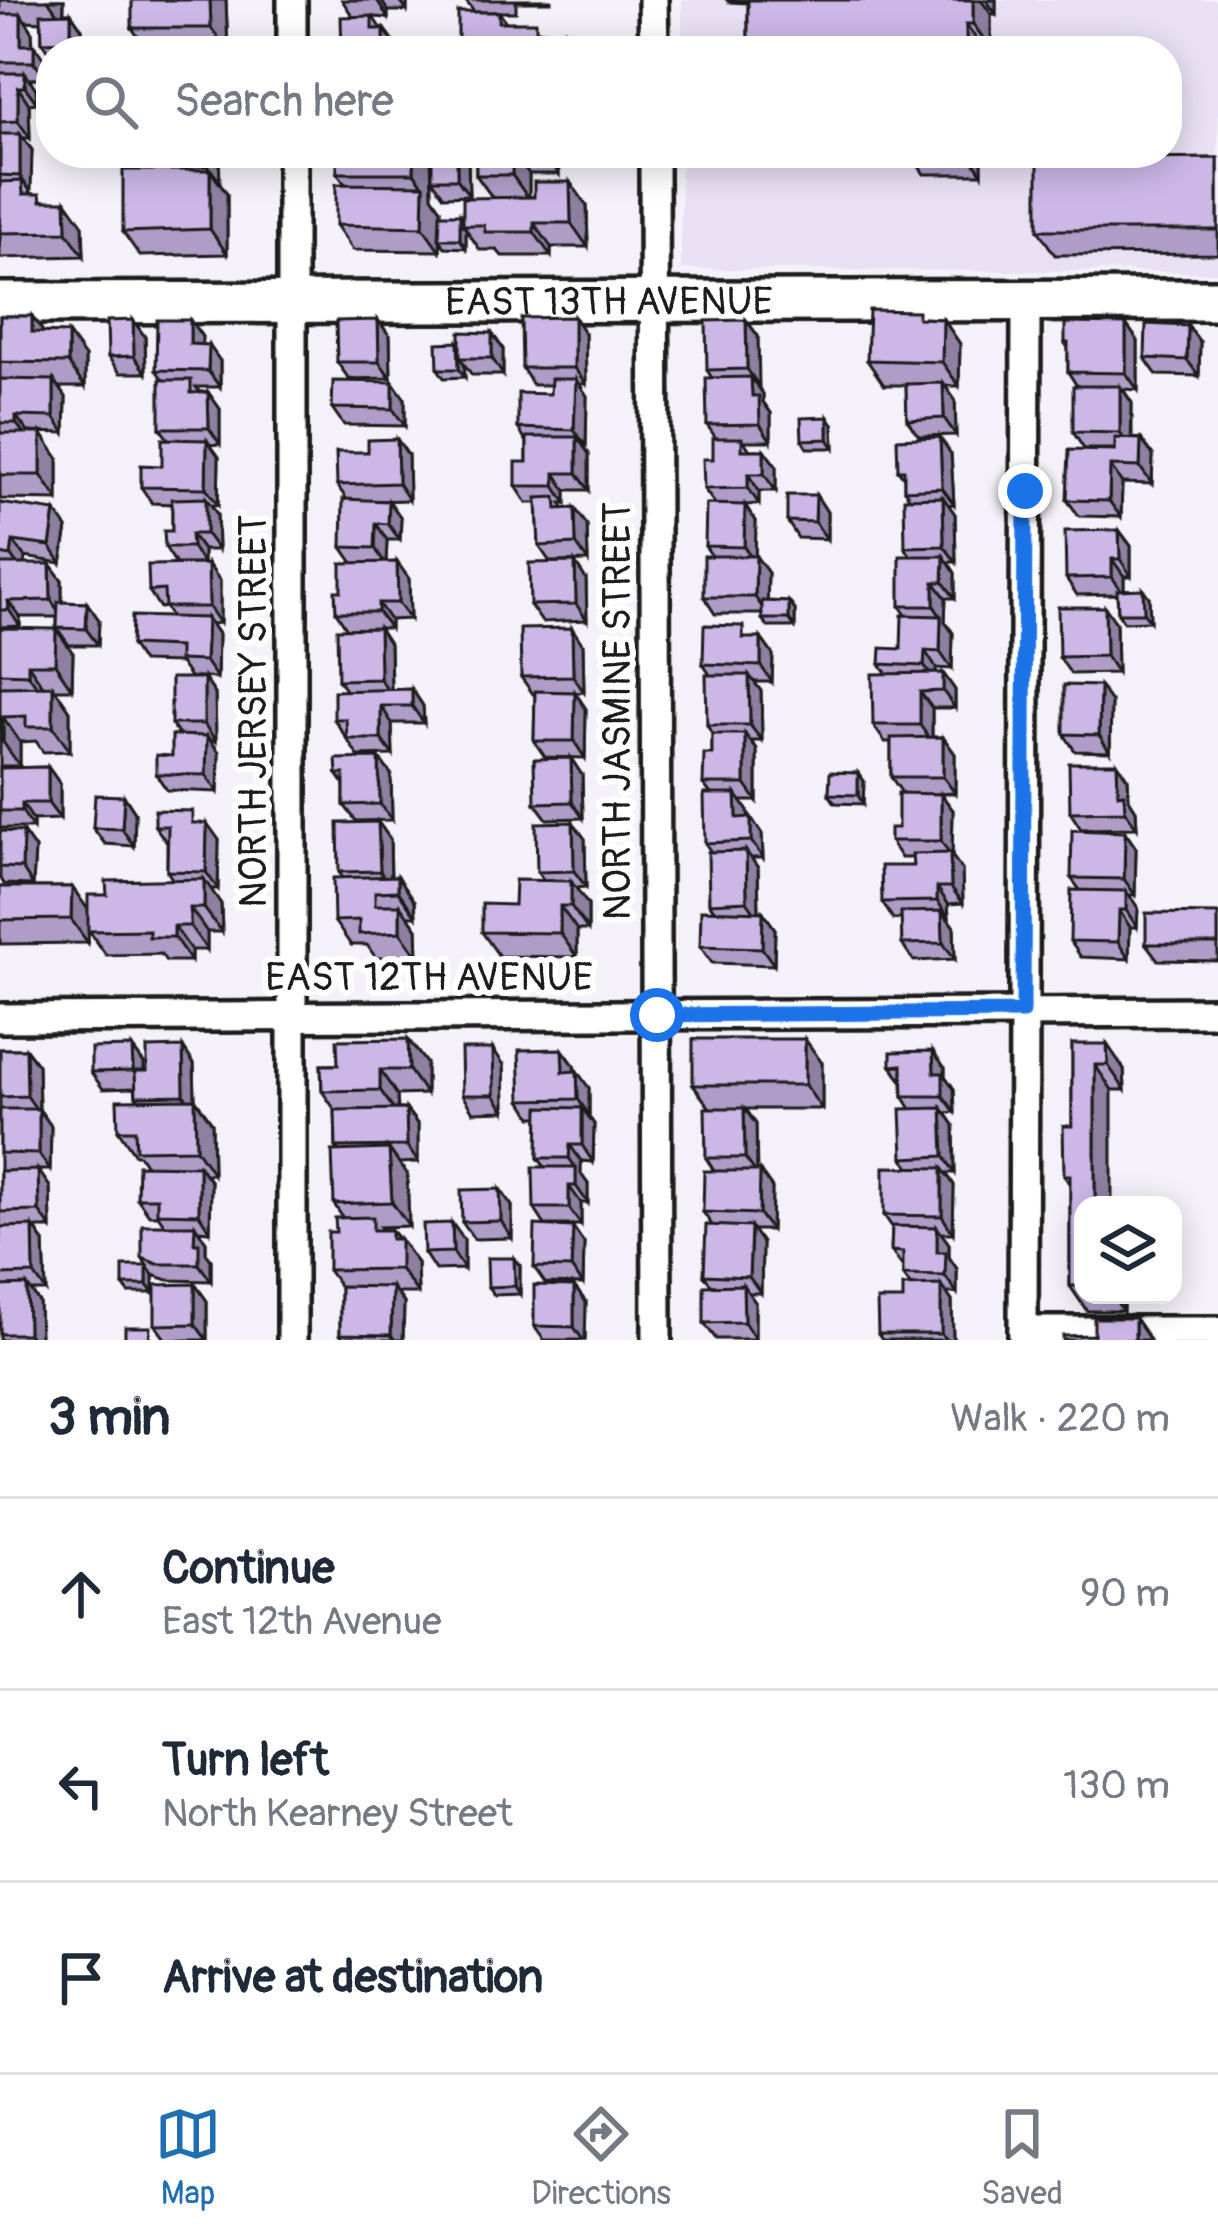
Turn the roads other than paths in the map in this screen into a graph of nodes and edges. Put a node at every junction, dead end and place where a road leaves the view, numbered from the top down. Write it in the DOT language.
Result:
graph roads {
  1 [pos="292,0"];
  2 [pos="653,0"];
  3 [pos="292,36"];
  4 [pos="654,36"];
  5 [pos="292,168"];
  6 [pos="654,168"];
  7 [pos="1218,300"];
  8 [pos="292,301"];
  9 [pos="655,301"];
  10 [pos="1026,301"];
  11 [pos="0,303"];
  12 [pos="1023,1012"];
  13 [pos="1218,1012"];
  14 [pos="657,1015"];
  15 [pos="293,1017"];
  16 [pos="0,1018"];
  17 [pos="1218,1331"];
  18 [pos="1023,1336"];
  19 [pos="292,1340"];
  20 [pos="657,1340"];
  1 -- 3 [label="street"];
  2 -- 4 [label="street"];
  5 -- 8 [label="street, NORTH JERSEY STREET"];
  6 -- 9 [label="street, NORTH JASMINE STREET"];
  7 -- 10 [label="main road, EAST 13TH AVENUE"];
  8 -- 9 [label="main road, EAST 13TH AVENUE"];
  8 -- 11 [label="main road, EAST 13TH AVENUE"];
  8 -- 15 [label="street, NORTH JERSEY STREET"];
  9 -- 10 [label="main road, EAST 13TH AVENUE"];
  9 -- 14 [label="street, NORTH JASMINE STREET"];
  10 -- 12 [label="street"];
  12 -- 13 [label="street, EAST 12TH AVENUE"];
  12 -- 14 [label="street, EAST 12TH AVENUE"];
  12 -- 18 [label="street"];
  14 -- 15 [label="street, EAST 12TH AVENUE"];
  14 -- 20 [label="street, NORTH JASMINE STREET"];
  15 -- 16 [label="street, EAST 12TH AVENUE"];
  15 -- 19 [label="street, NORTH JERSEY STREET"];
  17 -- 18 [label="street"];
}
